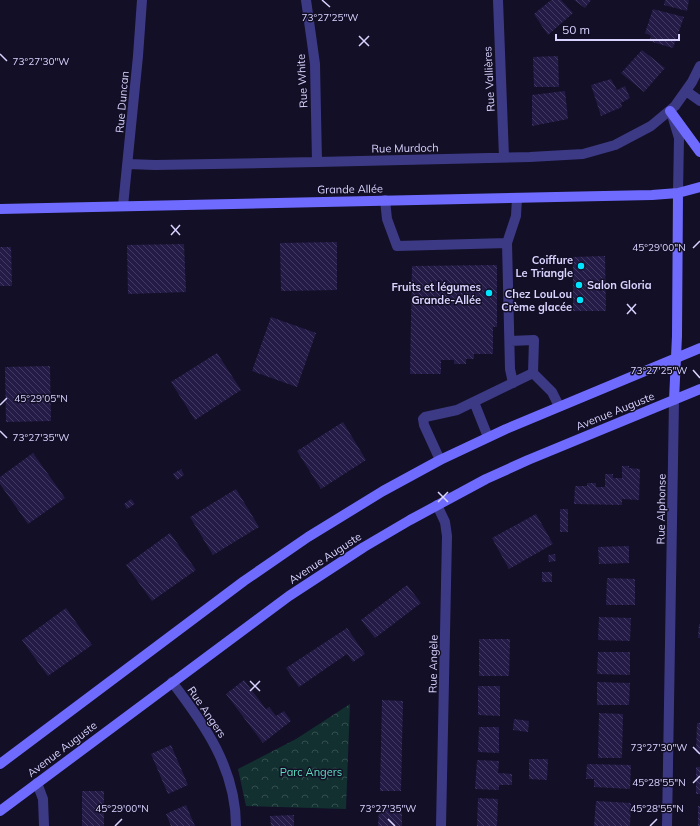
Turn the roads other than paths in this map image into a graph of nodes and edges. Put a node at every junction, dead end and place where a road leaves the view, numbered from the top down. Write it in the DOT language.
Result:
graph roads {
  1 [pos="142,0"];
  2 [pos="306,0"];
  3 [pos="498,0"];
  4 [pos="700,66"];
  5 [pos="686,91"];
  6 [pos="700,101"];
  7 [pos="670,111"];
  8 [pos="700,152"];
  9 [pos="504,157"];
  10 [pos="317,162"];
  11 [pos="128,164"];
  12 [pos="700,188"];
  13 [pos="678,193"];
  14 [pos="517,198"];
  15 [pos="385,200"];
  16 [pos="123,206"];
  17 [pos="0,209"];
  18 [pos="507,243"];
  19 [pos="510,341"];
  20 [pos="700,348"];
  21 [pos="676,359"];
  22 [pos="533,373"];
  23 [pos="513,383"];
  24 [pos="700,389"];
  25 [pos="674,400"];
  26 [pos="474,402"];
  27 [pos="559,406"];
  28 [pos="488,437"];
  29 [pos="440,460"];
  30 [pos="437,505"];
  31 [pos="172,682"];
  32 [pos="0,764"];
  33 [pos="37,783"];
  34 [pos="0,811"];
  35 [pos="44,826"];
  36 [pos="236,826"];
  37 [pos="441,826"];
  38 [pos="667,826"];
  1 -- 11 [label="street, Rue Duncan"];
  2 -- 10 [label="street, Rue White"];
  3 -- 9 [label="street, Rue Vallières"];
  4 -- 5 [label="street, Rue Murdoch"];
  5 -- 6 [label="street"];
  5 -- 7 [label="street, Rue Murdoch"];
  7 -- 8 [label="main road"];
  7 -- 9 [label="street, Rue Murdoch"];
  7 -- 13 [label="street"];
  9 -- 10 [label="street, Rue Murdoch"];
  10 -- 11 [label="street, Rue Murdoch"];
  11 -- 16 [label="street, Rue Duncan"];
  12 -- 13 [label="main road, Grande Allée"];
  13 -- 14 [label="main road, Grande Allée"];
  13 -- 21 [label="main road, Rue Alphonse"];
  14 -- 15 [label="main road, Grande Allée"];
  14 -- 18 [label="street"];
  15 -- 16 [label="main road, Grande Allée"];
  15 -- 18 [label="street"];
  16 -- 17 [label="main road, Grande Allée"];
  18 -- 19 [label="street"];
  19 -- 22 [label="street"];
  19 -- 23 [label="street"];
  20 -- 21 [label="main road"];
  21 -- 25 [label="main road, Rue Alphonse"];
  21 -- 27 [label="main road"];
  22 -- 23 [label="street"];
  22 -- 27 [label="street"];
  23 -- 26 [label="street"];
  24 -- 25 [label="main road, Avenue Auguste"];
  25 -- 30 [label="main road, Avenue Auguste"];
  25 -- 38 [label="street, Rue Alphonse"];
  26 -- 28 [label="street"];
  26 -- 29 [label="street"];
  27 -- 28 [label="main road"];
  28 -- 29 [label="main road"];
  29 -- 32 [label="main road"];
  30 -- 31 [label="main road, Avenue Auguste"];
  30 -- 37 [label="street, Rue Angèle"];
  31 -- 33 [label="main road, Avenue Auguste"];
  31 -- 36 [label="street, Rue Angers"];
  33 -- 34 [label="main road, Avenue Auguste"];
  33 -- 35 [label="street"];
}
